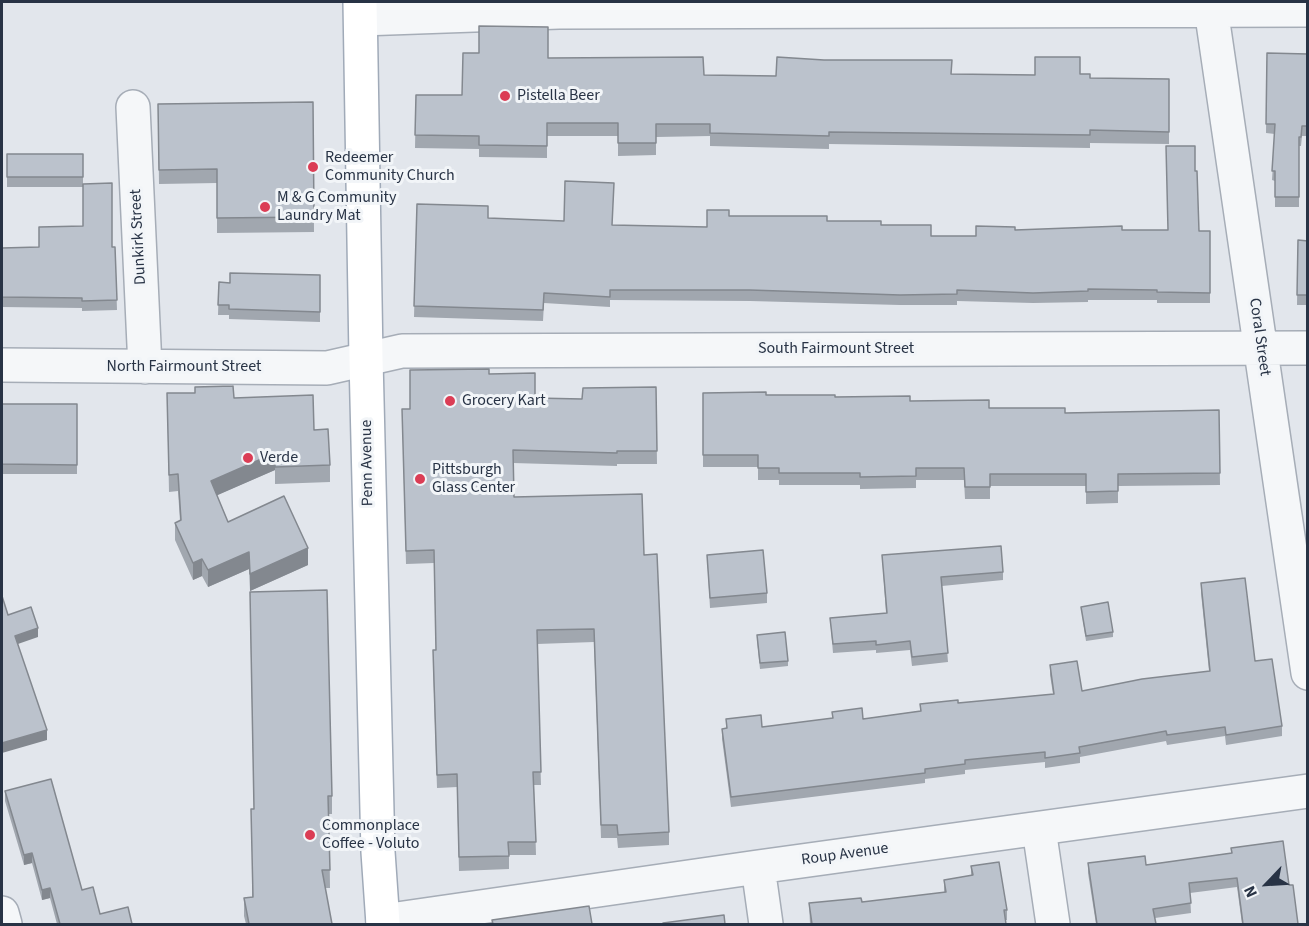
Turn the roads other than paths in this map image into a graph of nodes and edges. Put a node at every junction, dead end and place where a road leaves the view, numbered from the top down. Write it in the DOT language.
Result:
graph roads {
  1 [pos="1211,6"];
  2 [pos="361,10"];
  3 [pos="1308,10"];
  4 [pos="133,107"];
  5 [pos="1260,348"];
  6 [pos="1308,348"];
  7 [pos="366,359"];
  8 [pos="2,365"];
  9 [pos="145,367"];
  10 [pos="1308,673"];
  11 [pos="1308,791"];
  12 [pos="1039,829"];
  13 [pos="758,867"];
  14 [pos="2,913"];
  15 [pos="383,923"];
  16 [pos="5,924"];
  17 [pos="766,924"];
  18 [pos="1053,924"];
  1 -- 2 [label="street"];
  1 -- 3 [label="street"];
  1 -- 5 [label="street, Coral Street"];
  2 -- 7 [label="main road, Penn Avenue"];
  4 -- 9 [label="street, Dunkirk Street"];
  5 -- 6 [label="street, South Fairmount Street"];
  5 -- 7 [label="street, South Fairmount Street"];
  5 -- 10 [label="street, Coral Street"];
  7 -- 9 [label="street, North Fairmount Street"];
  7 -- 15 [label="main road, Penn Avenue"];
  8 -- 9 [label="street, North Fairmount Street"];
  11 -- 12 [label="street, Roup Avenue"];
  12 -- 13 [label="street, Roup Avenue"];
  12 -- 18 [label="street"];
  13 -- 15 [label="street, Roup Avenue"];
  13 -- 17 [label="street"];
  14 -- 16 [label="street"];
}
